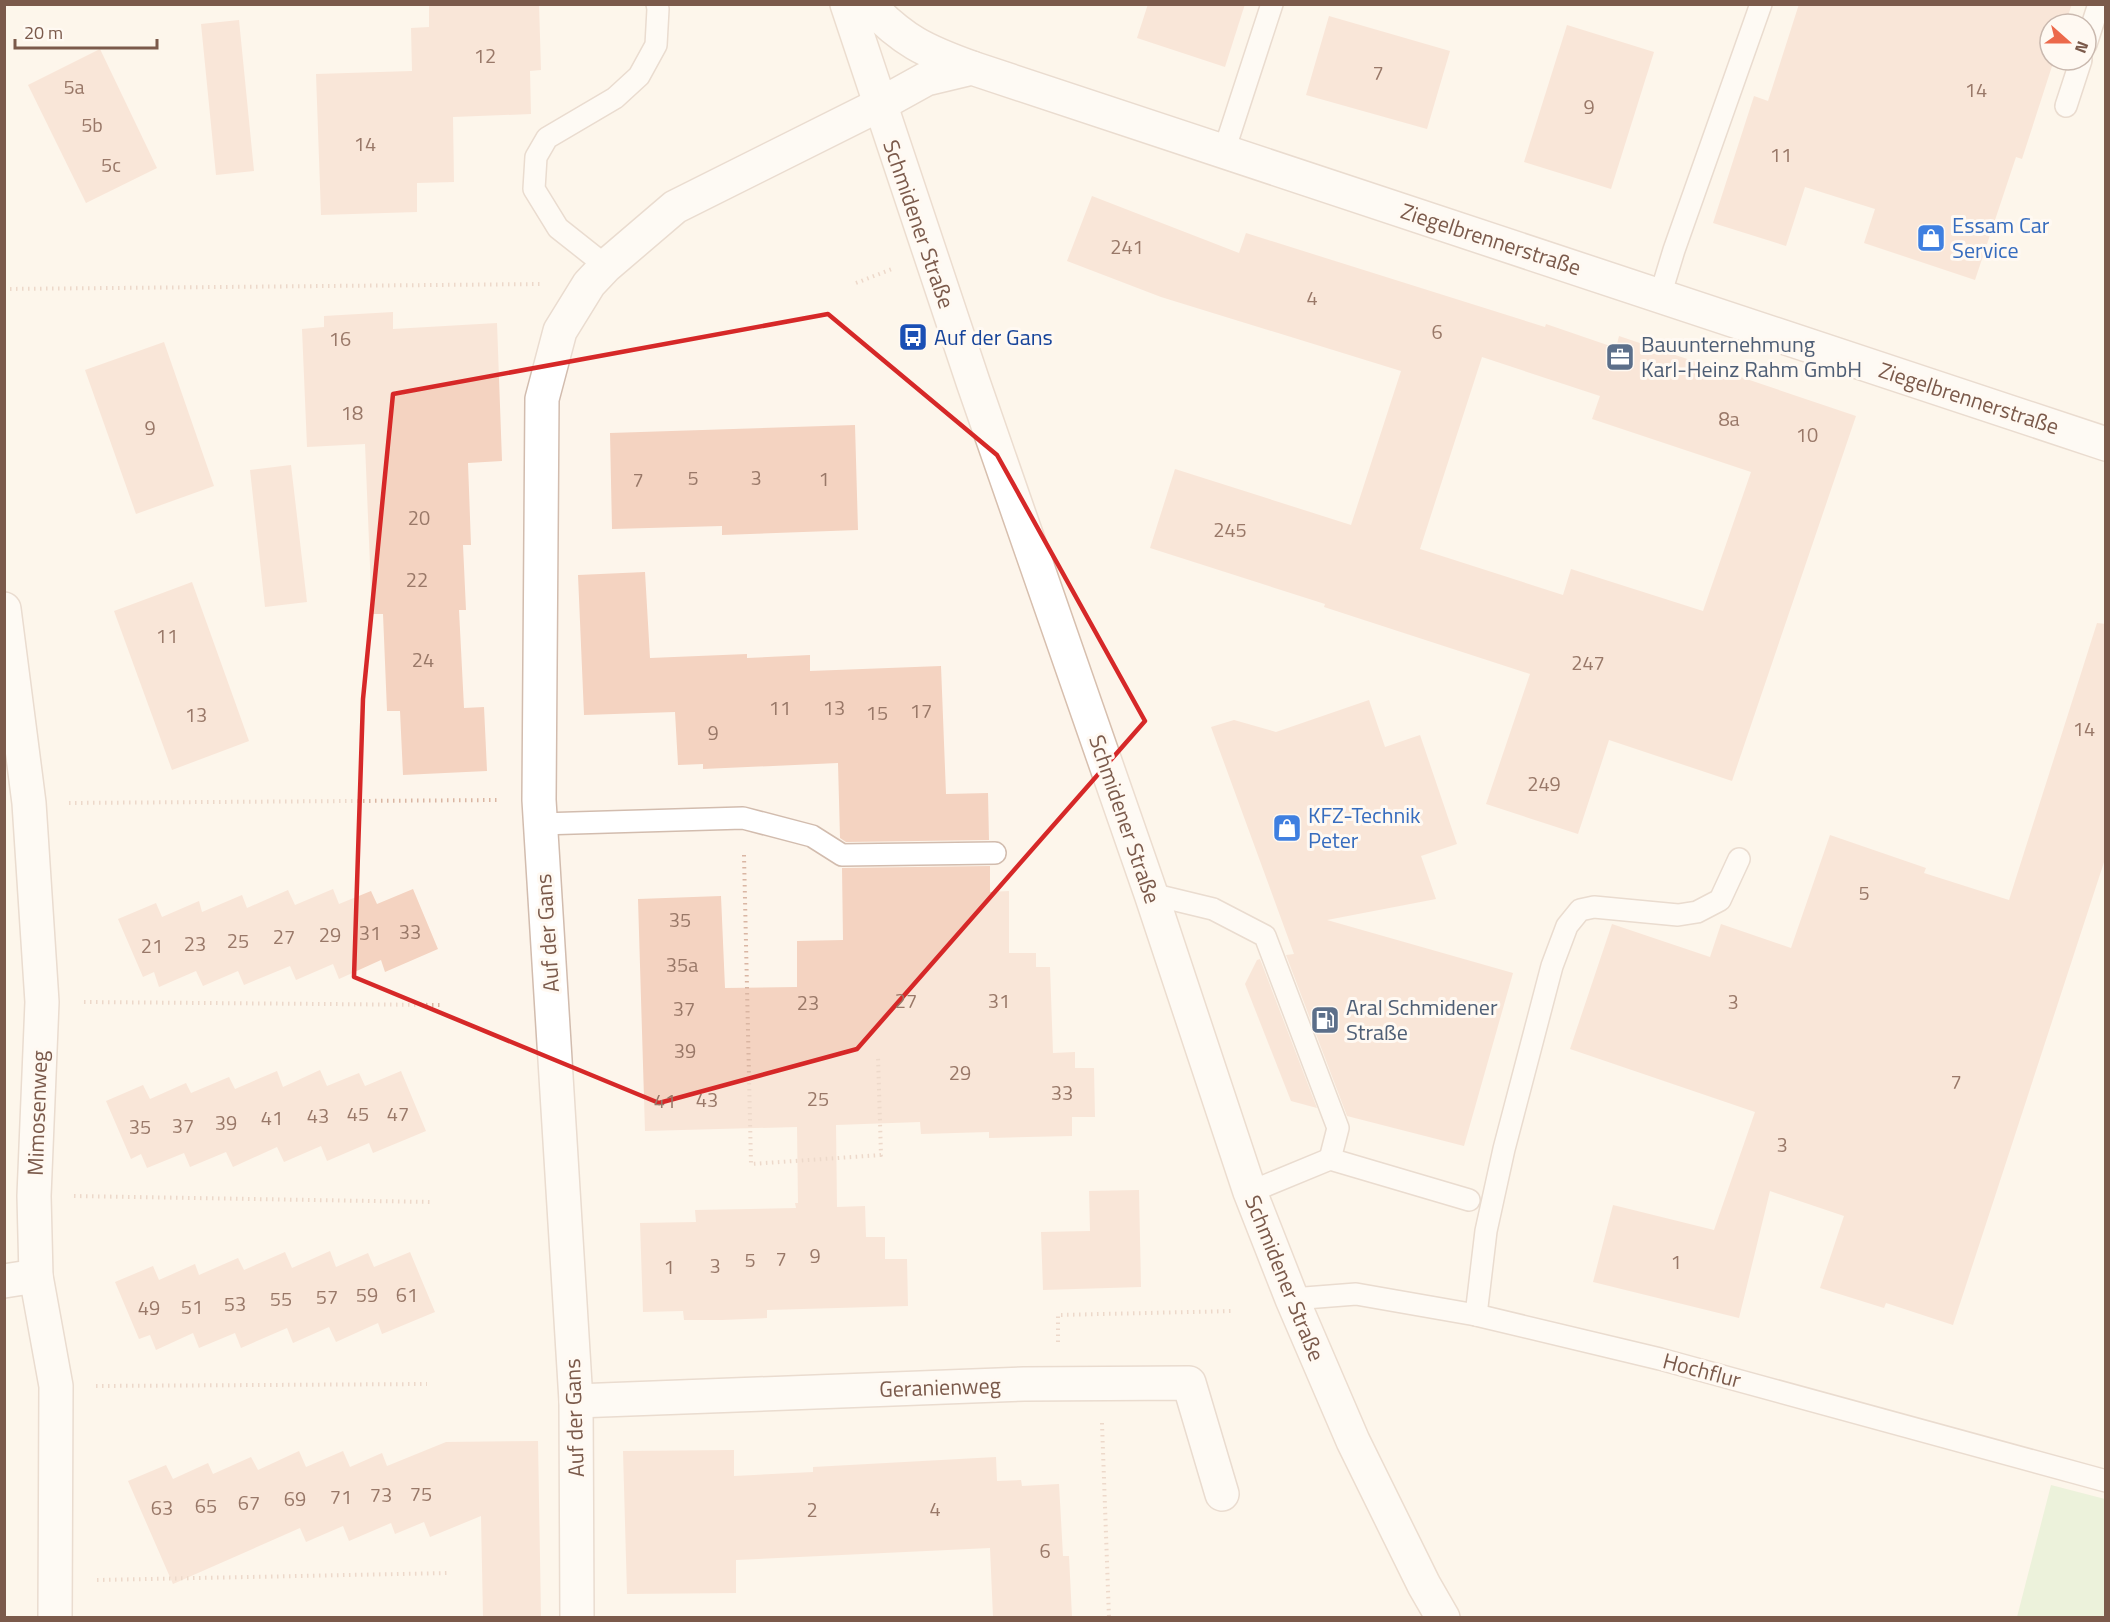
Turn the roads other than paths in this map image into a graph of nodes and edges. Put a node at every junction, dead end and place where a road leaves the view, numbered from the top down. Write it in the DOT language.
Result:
graph roads {
  1 [pos="657,4"];
  2 [pos="847,4"];
  3 [pos="868,4"];
  4 [pos="1272,4"];
  5 [pos="1761,4"];
  6 [pos="972,68"];
  7 [pos="2077,72"];
  8 [pos="879,105"];
  9 [pos="2066,106"];
  10 [pos="1224,151"];
  11 [pos="598,275"];
  12 [pos="1660,296"];
  13 [pos="2106,444"];
  14 [pos="4,609"];
  15 [pos="539,812"];
  16 [pos="995,853"];
  17 [pos="1739,859"];
  18 [pos="1151,894"];
  19 [pos="1330,1160"];
  20 [pos="1250,1192"];
  21 [pos="1468,1200"];
  22 [pos="20,1278"];
  23 [pos="1292,1299"];
  24 [pos="1476,1315"];
  25 [pos="576,1401"];
  26 [pos="2106,1481"];
  27 [pos="1222,1494"];
  28 [pos="55,1617"];
  29 [pos="577,1617"];
  30 [pos="1443,1617"];
  1 -- 11 [label="lane"];
  2 -- 8 [label="street, Schmidener Straße"];
  3 -- 6 [label="street, Ziegelbrennerstraße"];
  4 -- 10 [label="lane"];
  5 -- 12 [label="lane"];
  6 -- 8 [label="street"];
  6 -- 10 [label="street, Ziegelbrennerstraße"];
  7 -- 9 [label="lane"];
  8 -- 11 [label="street, Auf der Gans"];
  8 -- 18 [label="street, Schmidener Straße"];
  10 -- 12 [label="street, Ziegelbrennerstraße"];
  11 -- 15 [label="street, Auf der Gans"];
  12 -- 13 [label="street, Ziegelbrennerstraße"];
  14 -- 22 [label="street, Mimosenweg"];
  15 -- 16 [label="lane"];
  15 -- 25 [label="street, Auf der Gans"];
  17 -- 24 [label="lane"];
  18 -- 19 [label="lane"];
  18 -- 20 [label="street, Schmidener Straße"];
  19 -- 20 [label="lane"];
  19 -- 21 [label="lane"];
  20 -- 23 [label="street, Schmidener Straße"];
  22 -- 28 [label="street, Mimosenweg"];
  23 -- 24 [label="lane, Hochflur"];
  23 -- 30 [label="street, Schmidener Straße"];
  24 -- 26 [label="lane, Hochflur"];
  25 -- 27 [label="street, Geranienweg"];
  25 -- 29 [label="street, Auf der Gans"];
}
